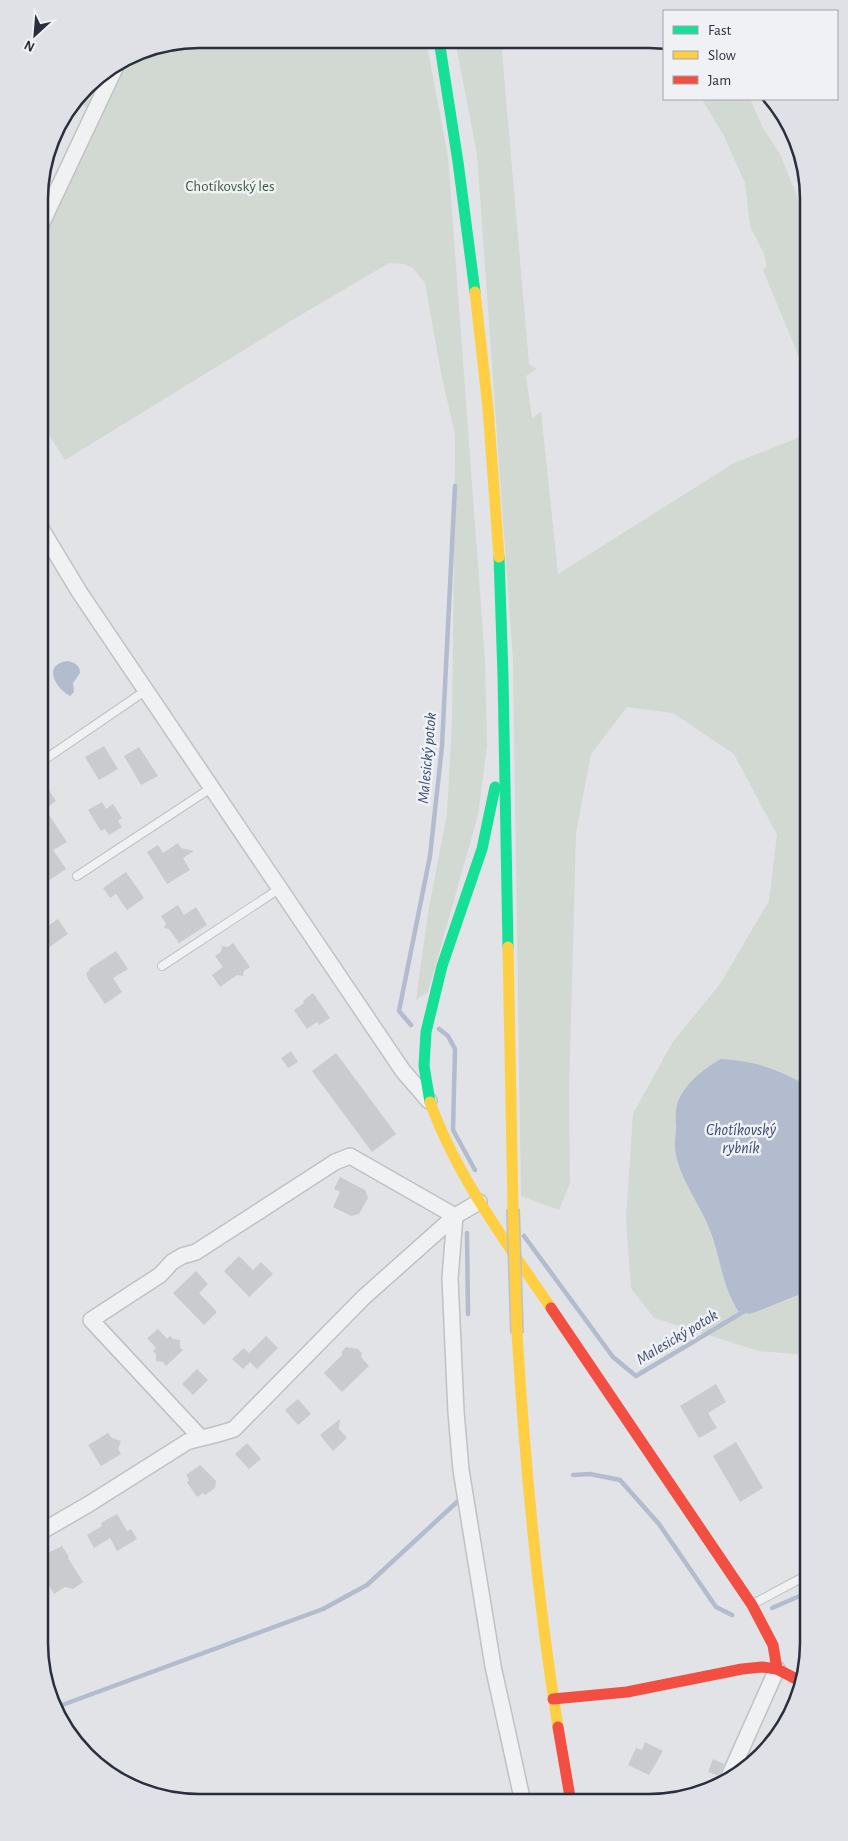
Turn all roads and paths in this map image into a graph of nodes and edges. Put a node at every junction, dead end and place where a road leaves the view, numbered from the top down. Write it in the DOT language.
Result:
graph roads {
  1 [pos="440,48"];
  2 [pos="112,75"];
  3 [pos="48,210"];
  4 [pos="48,540"];
  5 [pos="145,691"];
  6 [pos="504,727"];
  7 [pos="48,757"];
  8 [pos="211,788"];
  9 [pos="77,876"];
  10 [pos="279,889"];
  11 [pos="162,966"];
  12 [pos="430,1102"];
  13 [pos="479,1202"];
  14 [pos="455,1216"];
  15 [pos="200,1438"];
  16 [pos="48,1528"];
  17 [pos="800,1579"];
  18 [pos="752,1605"];
  19 [pos="777,1669"];
  20 [pos="796,1679"];
  21 [pos="553,1699"];
  22 [pos="732,1769"];
  23 [pos="521,1794"];
  24 [pos="569,1794"];
  1 -- 6 [label="main road"];
  2 -- 3 [label="street"];
  4 -- 5 [label="street"];
  5 -- 7 [label="lane"];
  5 -- 8 [label="street"];
  6 -- 12 [label="main road"];
  6 -- 21 [label="main road, bridge"];
  8 -- 9 [label="lane"];
  8 -- 10 [label="street"];
  10 -- 11 [label="lane"];
  10 -- 12 [label="street"];
  12 -- 13 [label="main road"];
  13 -- 14 [label="street"];
  13 -- 18 [label="main road"];
  14 -- 15 [label="street"];
  14 -- 15 [label="street"];
  14 -- 23 [label="street"];
  15 -- 16 [label="street"];
  17 -- 18 [label="lane"];
  18 -- 19 [label="main road"];
  19 -- 20 [label="main road"];
  19 -- 21 [label="main road"];
  19 -- 22 [label="street"];
  21 -- 24 [label="main road"];
}
